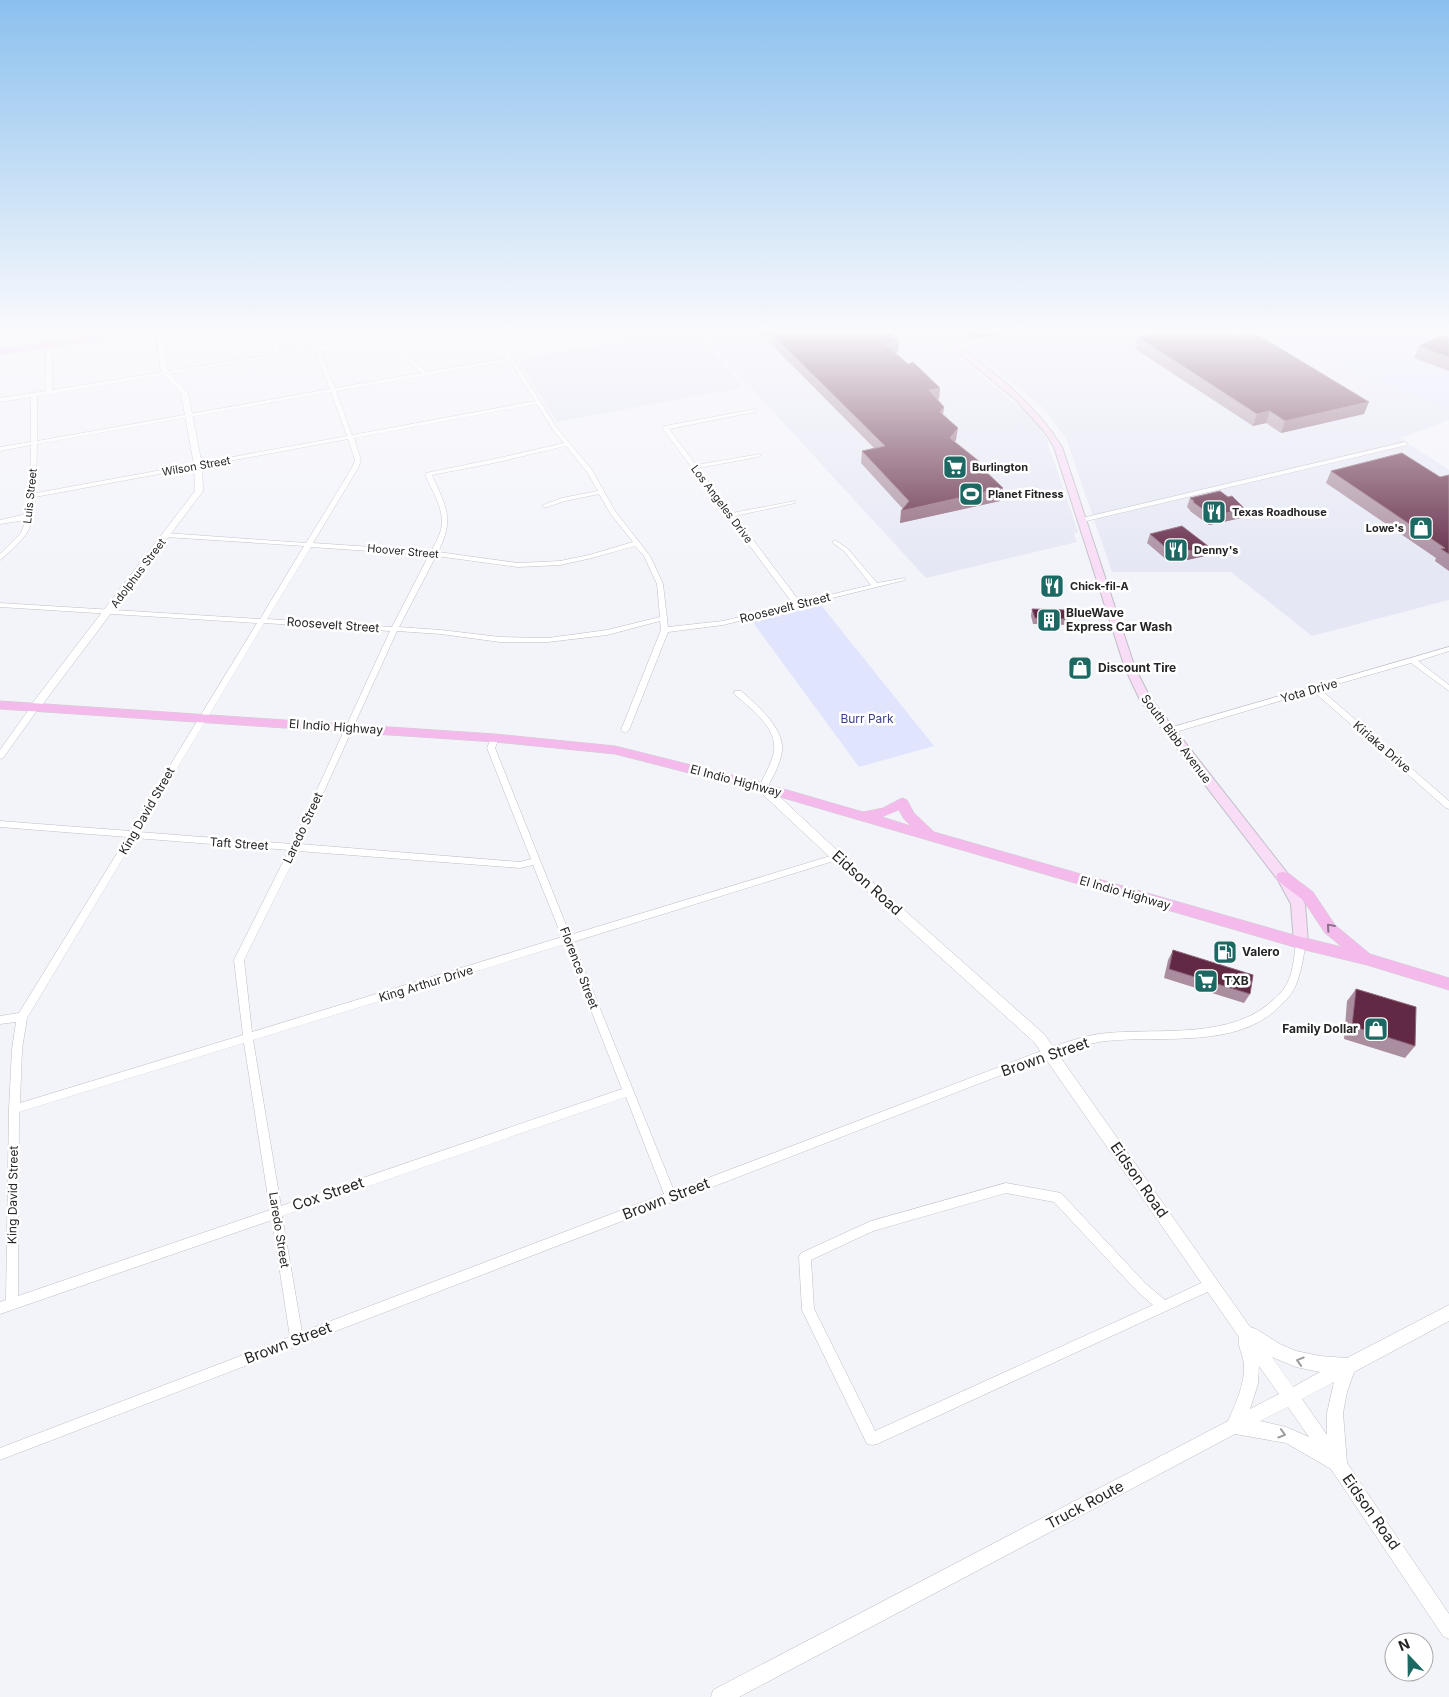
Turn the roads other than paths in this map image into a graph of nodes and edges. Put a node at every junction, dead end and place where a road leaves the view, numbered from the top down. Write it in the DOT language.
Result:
graph roads {
  1 [pos="34,412"];
  2 [pos="205,412"];
  3 [pos="342,412"];
  4 [pos="484,412"];
  5 [pos="545,412"];
  6 [pos="743,412"];
  7 [pos="1033,412"];
  8 [pos="189,415"];
  9 [pos="351,437"];
  10 [pos="33,443"];
  11 [pos="566,444"];
  12 [pos="1405,444"];
  13 [pos="0,449"];
  14 [pos="758,455"];
  15 [pos="198,465"];
  16 [pos="694,467"];
  17 [pos="602,492"];
  18 [pos="32,496"];
  19 [pos="793,502"];
  20 [pos="545,506"];
  21 [pos="731,515"];
  22 [pos="30,516"];
  23 [pos="1082,520"];
  24 [pos="0,522"];
  25 [pos="166,535"];
  26 [pos="835,542"];
  27 [pos="309,543"];
  28 [pos="637,543"];
  29 [pos="432,553"];
  30 [pos="0,558"];
  31 [pos="903,579"];
  32 [pos="875,585"];
  33 [pos="0,605"];
  34 [pos="798,605"];
  35 [pos="109,611"];
  36 [pos="664,618"];
  37 [pos="262,621"];
  38 [pos="396,629"];
  39 [pos="665,630"];
  40 [pos="1449,649"];
  41 [pos="1412,660"];
  42 [pos="1449,688"];
  43 [pos="1315,689"];
  44 [pos="738,692"];
  45 [pos="0,705"];
  46 [pos="35,707"];
  47 [pos="201,718"];
  48 [pos="349,728"];
  49 [pos="625,730"];
  50 [pos="1169,731"];
  51 [pos="495,738"];
  52 [pos="0,756"];
  53 [pos="763,788"];
  54 [pos="1449,806"];
  55 [pos="861,817"];
  56 [pos="0,824"];
  57 [pos="132,836"];
  58 [pos="933,837"];
  59 [pos="294,849"];
  60 [pos="838,858"];
  61 [pos="537,861"];
  62 [pos="1283,876"];
  63 [pos="569,940"];
  64 [pos="1301,943"];
  65 [pos="1367,960"];
  66 [pos="1449,984"];
  67 [pos="22,1017"];
  68 [pos="0,1020"];
  69 [pos="248,1039"];
  70 [pos="1049,1052"];
  71 [pos="628,1092"];
  72 [pos="14,1109"];
  73 [pos="671,1198"];
  74 [pos="276,1212"];
  75 [pos="1212,1284"];
  76 [pos="12,1304"];
  77 [pos="1162,1306"];
  78 [pos="0,1308"];
  79 [pos="1449,1313"];
  80 [pos="1241,1327"];
  81 [pos="297,1340"];
  82 [pos="1348,1366"];
  83 [pos="1291,1397"];
  84 [pos="1234,1426"];
  85 [pos="0,1454"];
  86 [pos="1340,1466"];
  87 [pos="1449,1630"];
  88 [pos="720,1697"];
  1 -- 10 [label="street, Luis Street"];
  2 -- 8 [label="street"];
  3 -- 9 [label="street, King David Street"];
  4 -- 9 [label="street, Wilson Street"];
  5 -- 11 [label="street"];
  6 -- 16 [label="street, Los Angeles Drive"];
  7 -- 23 [label="main road, South Bibb Avenue"];
  8 -- 10 [label="street"];
  8 -- 15 [label="street, Adolphus Street"];
  9 -- 15 [label="street, Wilson Street"];
  9 -- 27 [label="street, King David Street"];
  10 -- 13 [label="street"];
  10 -- 18 [label="street, Luis Street"];
  11 -- 17 [label="street"];
  11 -- 29 [label="street, Laredo Street"];
  12 -- 23 [label="street"];
  14 -- 16 [label="street"];
  15 -- 18 [label="street, Wilson Street"];
  15 -- 25 [label="street, Adolphus Street"];
  16 -- 21 [label="street, Los Angeles Drive"];
  17 -- 20 [label="street"];
  17 -- 28 [label="street"];
  18 -- 22 [label="street, Luis Street"];
  19 -- 21 [label="street"];
  21 -- 34 [label="street, Los Angeles Drive"];
  22 -- 24 [label="street"];
  22 -- 30 [label="street, Luis Street"];
  23 -- 50 [label="main road, South Bibb Avenue"];
  25 -- 27 [label="street, Hoover Street"];
  25 -- 35 [label="street, Adolphus Street"];
  26 -- 32 [label="street"];
  27 -- 29 [label="street, Hoover Street"];
  27 -- 37 [label="street, King David Street"];
  28 -- 29 [label="street, Hoover Street"];
  28 -- 36 [label="street"];
  29 -- 38 [label="street, Laredo Street"];
  31 -- 32 [label="street, Roosevelt Street"];
  32 -- 34 [label="street, Roosevelt Street"];
  33 -- 35 [label="street, Roosevelt Street"];
  34 -- 39 [label="street, Roosevelt Street"];
  35 -- 37 [label="street, Roosevelt Street"];
  35 -- 46 [label="street, Adolphus Street"];
  36 -- 38 [label="street, Roosevelt Street"];
  36 -- 39 [label="street"];
  37 -- 38 [label="street, Roosevelt Street"];
  37 -- 47 [label="street, King David Street"];
  38 -- 48 [label="street, Laredo Street"];
  39 -- 49 [label="street"];
  40 -- 41 [label="street, Yota Drive"];
  41 -- 42 [label="street"];
  41 -- 43 [label="street, Yota Drive"];
  43 -- 50 [label="street, Yota Drive"];
  43 -- 54 [label="street, Kiriaka Drive"];
  44 -- 53 [label="street"];
  45 -- 46 [label="main road, El Indio Highway"];
  46 -- 47 [label="main road, El Indio Highway"];
  46 -- 52 [label="street, Adolphus Street"];
  47 -- 48 [label="main road, El Indio Highway"];
  47 -- 57 [label="street, King David Street"];
  48 -- 51 [label="main road, El Indio Highway"];
  48 -- 59 [label="street, Laredo Street"];
  50 -- 62 [label="main road, South Bibb Avenue"];
  51 -- 53 [label="main road, El Indio Highway"];
  51 -- 61 [label="street, Florence Street"];
  53 -- 55 [label="main road, El Indio Highway"];
  53 -- 60 [label="street, Eidson Road"];
  55 -- 58 [label="main road, El Indio Highway"];
  55 -- 58 [label="main road"];
  56 -- 57 [label="street, Taft Street"];
  57 -- 59 [label="street, Taft Street"];
  57 -- 67 [label="street, King David Street"];
  58 -- 64 [label="main road, El Indio Highway"];
  59 -- 61 [label="street, Taft Street"];
  59 -- 69 [label="street, Laredo Street"];
  60 -- 63 [label="street, King Arthur Drive"];
  60 -- 70 [label="street, Eidson Road"];
  61 -- 63 [label="street, Florence Street"];
  62 -- 64 [label="main road, South Bibb Avenue"];
  65 -- 62 [label="main road, one-way"];
  63 -- 69 [label="street, King Arthur Drive"];
  63 -- 71 [label="street, Florence Street"];
  64 -- 65 [label="main road, El Indio Highway"];
  64 -- 70 [label="street, Brown Street"];
  65 -- 66 [label="main road, El Indio Highway"];
  67 -- 68 [label="street"];
  67 -- 72 [label="street, King David Street"];
  69 -- 72 [label="street, King Arthur Drive"];
  69 -- 74 [label="street, Laredo Street"];
  70 -- 73 [label="street, Brown Street"];
  70 -- 75 [label="street, Eidson Road"];
  71 -- 73 [label="street, Florence Street"];
  71 -- 74 [label="street, Cox Street"];
  72 -- 76 [label="street, King David Street"];
  73 -- 81 [label="street, Brown Street"];
  74 -- 76 [label="street, Cox Street"];
  74 -- 81 [label="street, Laredo Street"];
  75 -- 77 [label="street"];
  75 -- 80 [label="street, Eidson Road"];
  76 -- 78 [label="street, Cox Street"];
  77 -- 77 [label="street"];
  79 -- 82 [label="street, Truck Route"];
  82 -- 80 [label="street, one-way"];
  80 -- 83 [label="street, Eidson Road"];
  80 -- 84 [label="street"];
  81 -- 85 [label="street, Brown Street"];
  82 -- 83 [label="street, Truck Route"];
  82 -- 86 [label="street"];
  83 -- 84 [label="street, Truck Route"];
  83 -- 86 [label="street, Eidson Road"];
  84 -- 86 [label="street, one-way"];
  84 -- 88 [label="street, Truck Route"];
  86 -- 87 [label="street, Eidson Road"];
}
